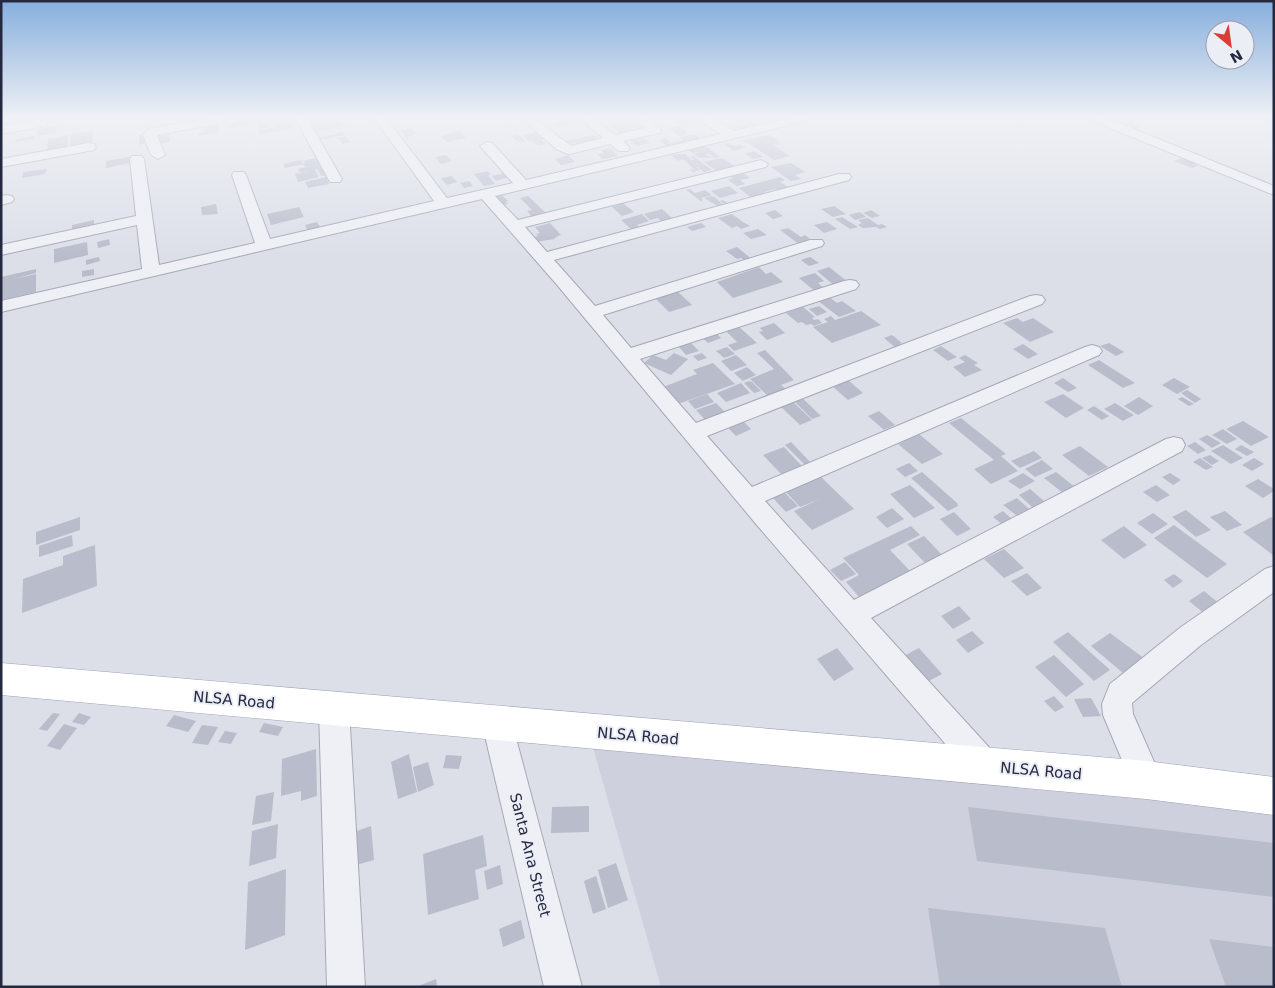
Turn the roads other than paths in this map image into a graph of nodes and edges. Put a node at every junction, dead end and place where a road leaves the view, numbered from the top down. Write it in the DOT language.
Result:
graph roads {
  1 [pos="138,164"];
  2 [pos="327,164"];
  3 [pos="414,164"];
  4 [pos="504,164"];
  5 [pos="614,164"];
  6 [pos="761,164"];
  7 [pos="1209,164"];
  8 [pos="239,175"];
  9 [pos="844,177"];
  10 [pos="335,178"];
  11 [pos="523,185"];
  12 [pos="1274,191"];
  13 [pos="485,194"];
  14 [pos="443,203"];
  15 [pos="145,219"];
  16 [pos="515,225"];
  17 [pos="816,243"];
  18 [pos="264,245"];
  19 [pos="1,250"];
  20 [pos="543,258"];
  21 [pos="151,272"];
  22 [pos="850,286"];
  23 [pos="1036,300"];
  24 [pos="1,307"];
  25 [pos="592,313"];
  26 [pos="1092,351"];
  27 [pos="628,356"];
  28 [pos="692,433"];
  29 [pos="1174,446"];
  30 [pos="749,498"];
  31 [pos="1274,577"];
  32 [pos="851,615"];
  33 [pos="1,679"];
  34 [pos="334,709"];
  35 [pos="497,723"];
  36 [pos="985,766"];
  37 [pos="1146,780"];
  38 [pos="1274,796"];
  39 [pos="346,987"];
  40 [pos="563,987"];
  1 -- 15 [label="street"];
  2 -- 10 [label="street"];
  3 -- 14 [label="street"];
  4 -- 11 [label="street"];
  5 -- 11 [label="street"];
  6 -- 16 [label="street"];
  7 -- 12 [label="street"];
  8 -- 18 [label="street"];
  9 -- 20 [label="street"];
  11 -- 13 [label="street"];
  13 -- 14 [label="street"];
  13 -- 16 [label="street"];
  14 -- 18 [label="street"];
  15 -- 19 [label="street"];
  15 -- 21 [label="street"];
  16 -- 20 [label="street"];
  17 -- 25 [label="street"];
  18 -- 21 [label="street"];
  20 -- 25 [label="street"];
  21 -- 24 [label="street"];
  22 -- 27 [label="street"];
  23 -- 28 [label="street"];
  25 -- 27 [label="street"];
  26 -- 30 [label="street"];
  27 -- 28 [label="street"];
  28 -- 30 [label="street"];
  29 -- 32 [label="street"];
  30 -- 32 [label="street"];
  31 -- 37 [label="street"];
  32 -- 36 [label="street"];
  33 -- 34 [label="main road, NLSA Road"];
  34 -- 35 [label="main road, NLSA Road"];
  34 -- 39 [label="street"];
  35 -- 36 [label="main road, NLSA Road"];
  35 -- 40 [label="street, Santa Ana Street"];
  36 -- 37 [label="main road, NLSA Road"];
  37 -- 38 [label="main road, NLSA Road"];
}
